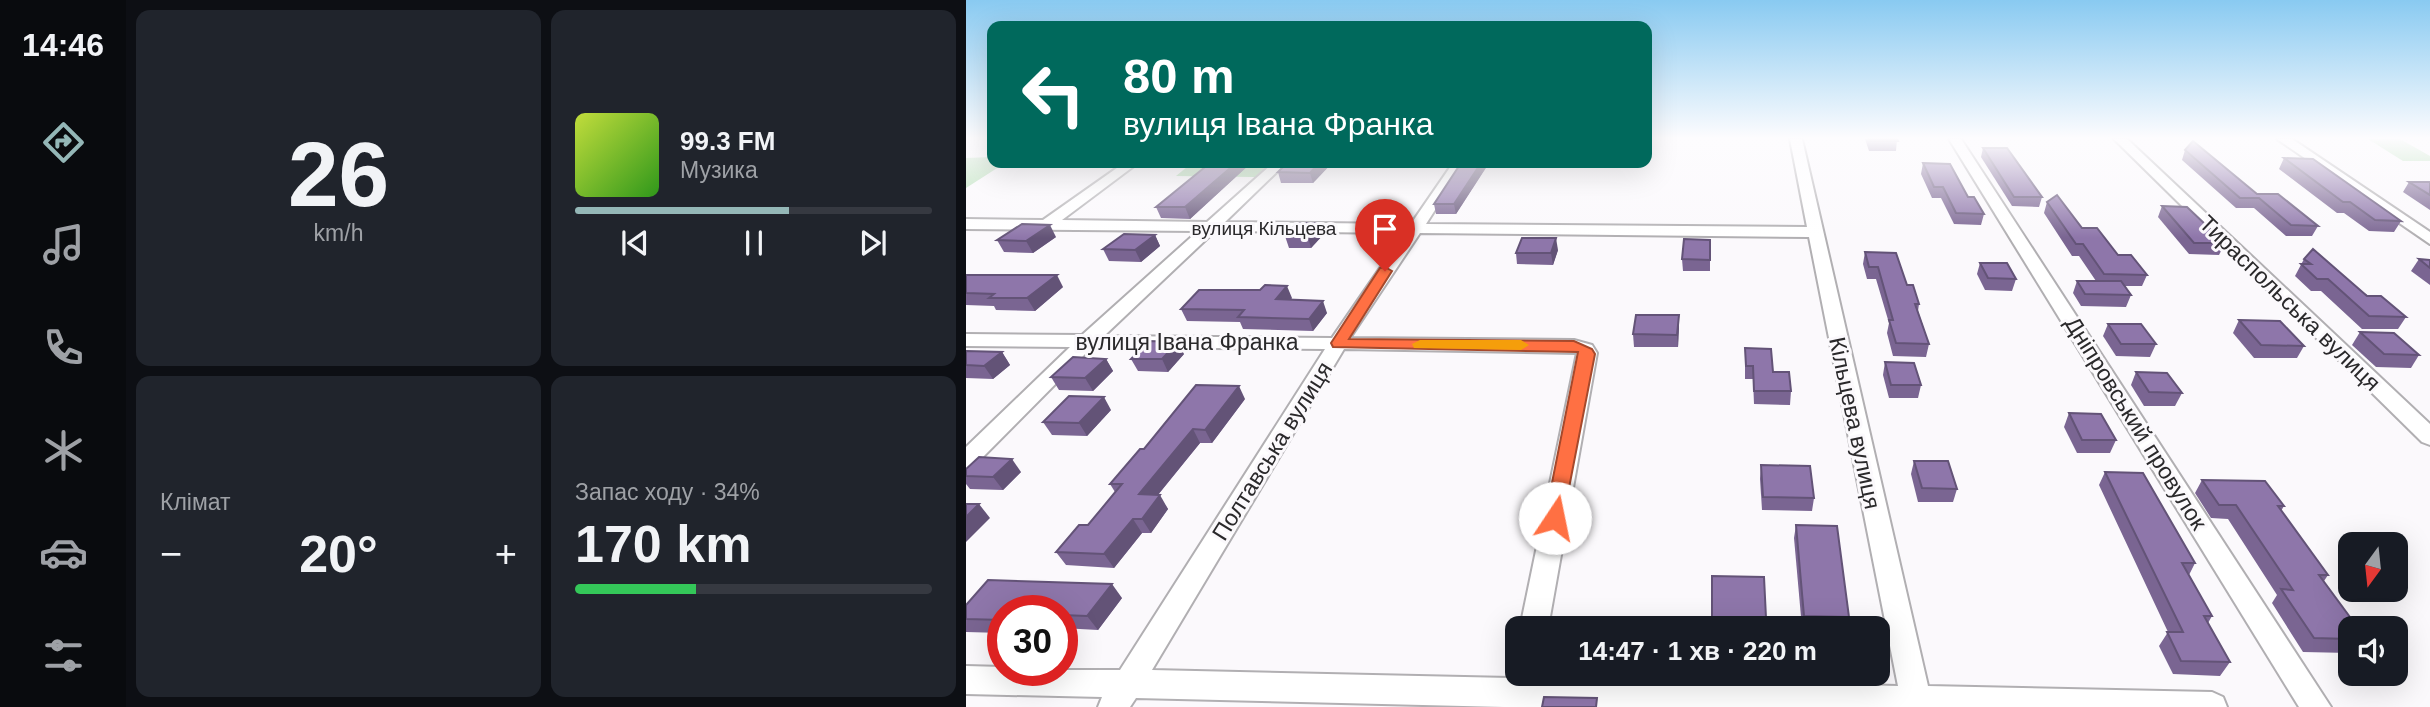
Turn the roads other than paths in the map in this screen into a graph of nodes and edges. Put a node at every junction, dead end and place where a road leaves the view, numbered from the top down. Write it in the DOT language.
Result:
graph roads {
  1 [pos="1120,172"];
  2 [pos="1270,172"];
  3 [pos="1453,172"];
  4 [pos="1802,172"];
  5 [pos="1976,172"];
  6 [pos="2154,172"];
  7 [pos="2332,172"];
  8 [pos="966,224"];
  9 [pos="1046,225"];
  10 [pos="1210,228"];
  11 [pos="1414,228"];
  12 [pos="1814,233"];
  13 [pos="2430,239"];
  14 [pos="966,340"];
  15 [pos="1087,341"];
  16 [pos="1339,343"];
  17 [pos="2430,437"];
  18 [pos="966,460"];
  19 [pos="1536,616"];
  20 [pos="966,680"];
  21 [pos="1522,690"];
  22 [pos="1120,696"];
  23 [pos="1916,704"];
  24 [pos="2212,707"];
  25 [pos="2316,707"];
  1 -- 9 [label="street"];
  2 -- 10 [label="street"];
  3 -- 11 [label="street, Полтавська вулиця"];
  4 -- 12 [label="street, Кільцева вулиця"];
  5 -- 25 [label="street, Дніпровський провулок"];
  6 -- 17 [label="street, Тираспольська вулиця"];
  7 -- 13 [label="street"];
  8 -- 9 [label="street, вулиця Кільцева"];
  9 -- 10 [label="street, вулиця Кільцева"];
  10 -- 11 [label="street, вулиця Кільцева"];
  10 -- 15 [label="street"];
  11 -- 12 [label="street, вулиця Кільцева"];
  11 -- 16 [label="street, Полтавська вулиця"];
  12 -- 23 [label="street, Кільцева вулиця"];
  14 -- 15 [label="street, вулиця Івана Франка"];
  15 -- 16 [label="street, вулиця Івана Франка"];
  15 -- 18 [label="street"];
  16 -- 19 [label="street, вулиця Івана Франка"];
  16 -- 22 [label="street, Полтавська вулиця"];
  20 -- 22 [label="street"];
  21 -- 22 [label="street"];
  21 -- 23 [label="street"];
  23 -- 24 [label="street"];
}
